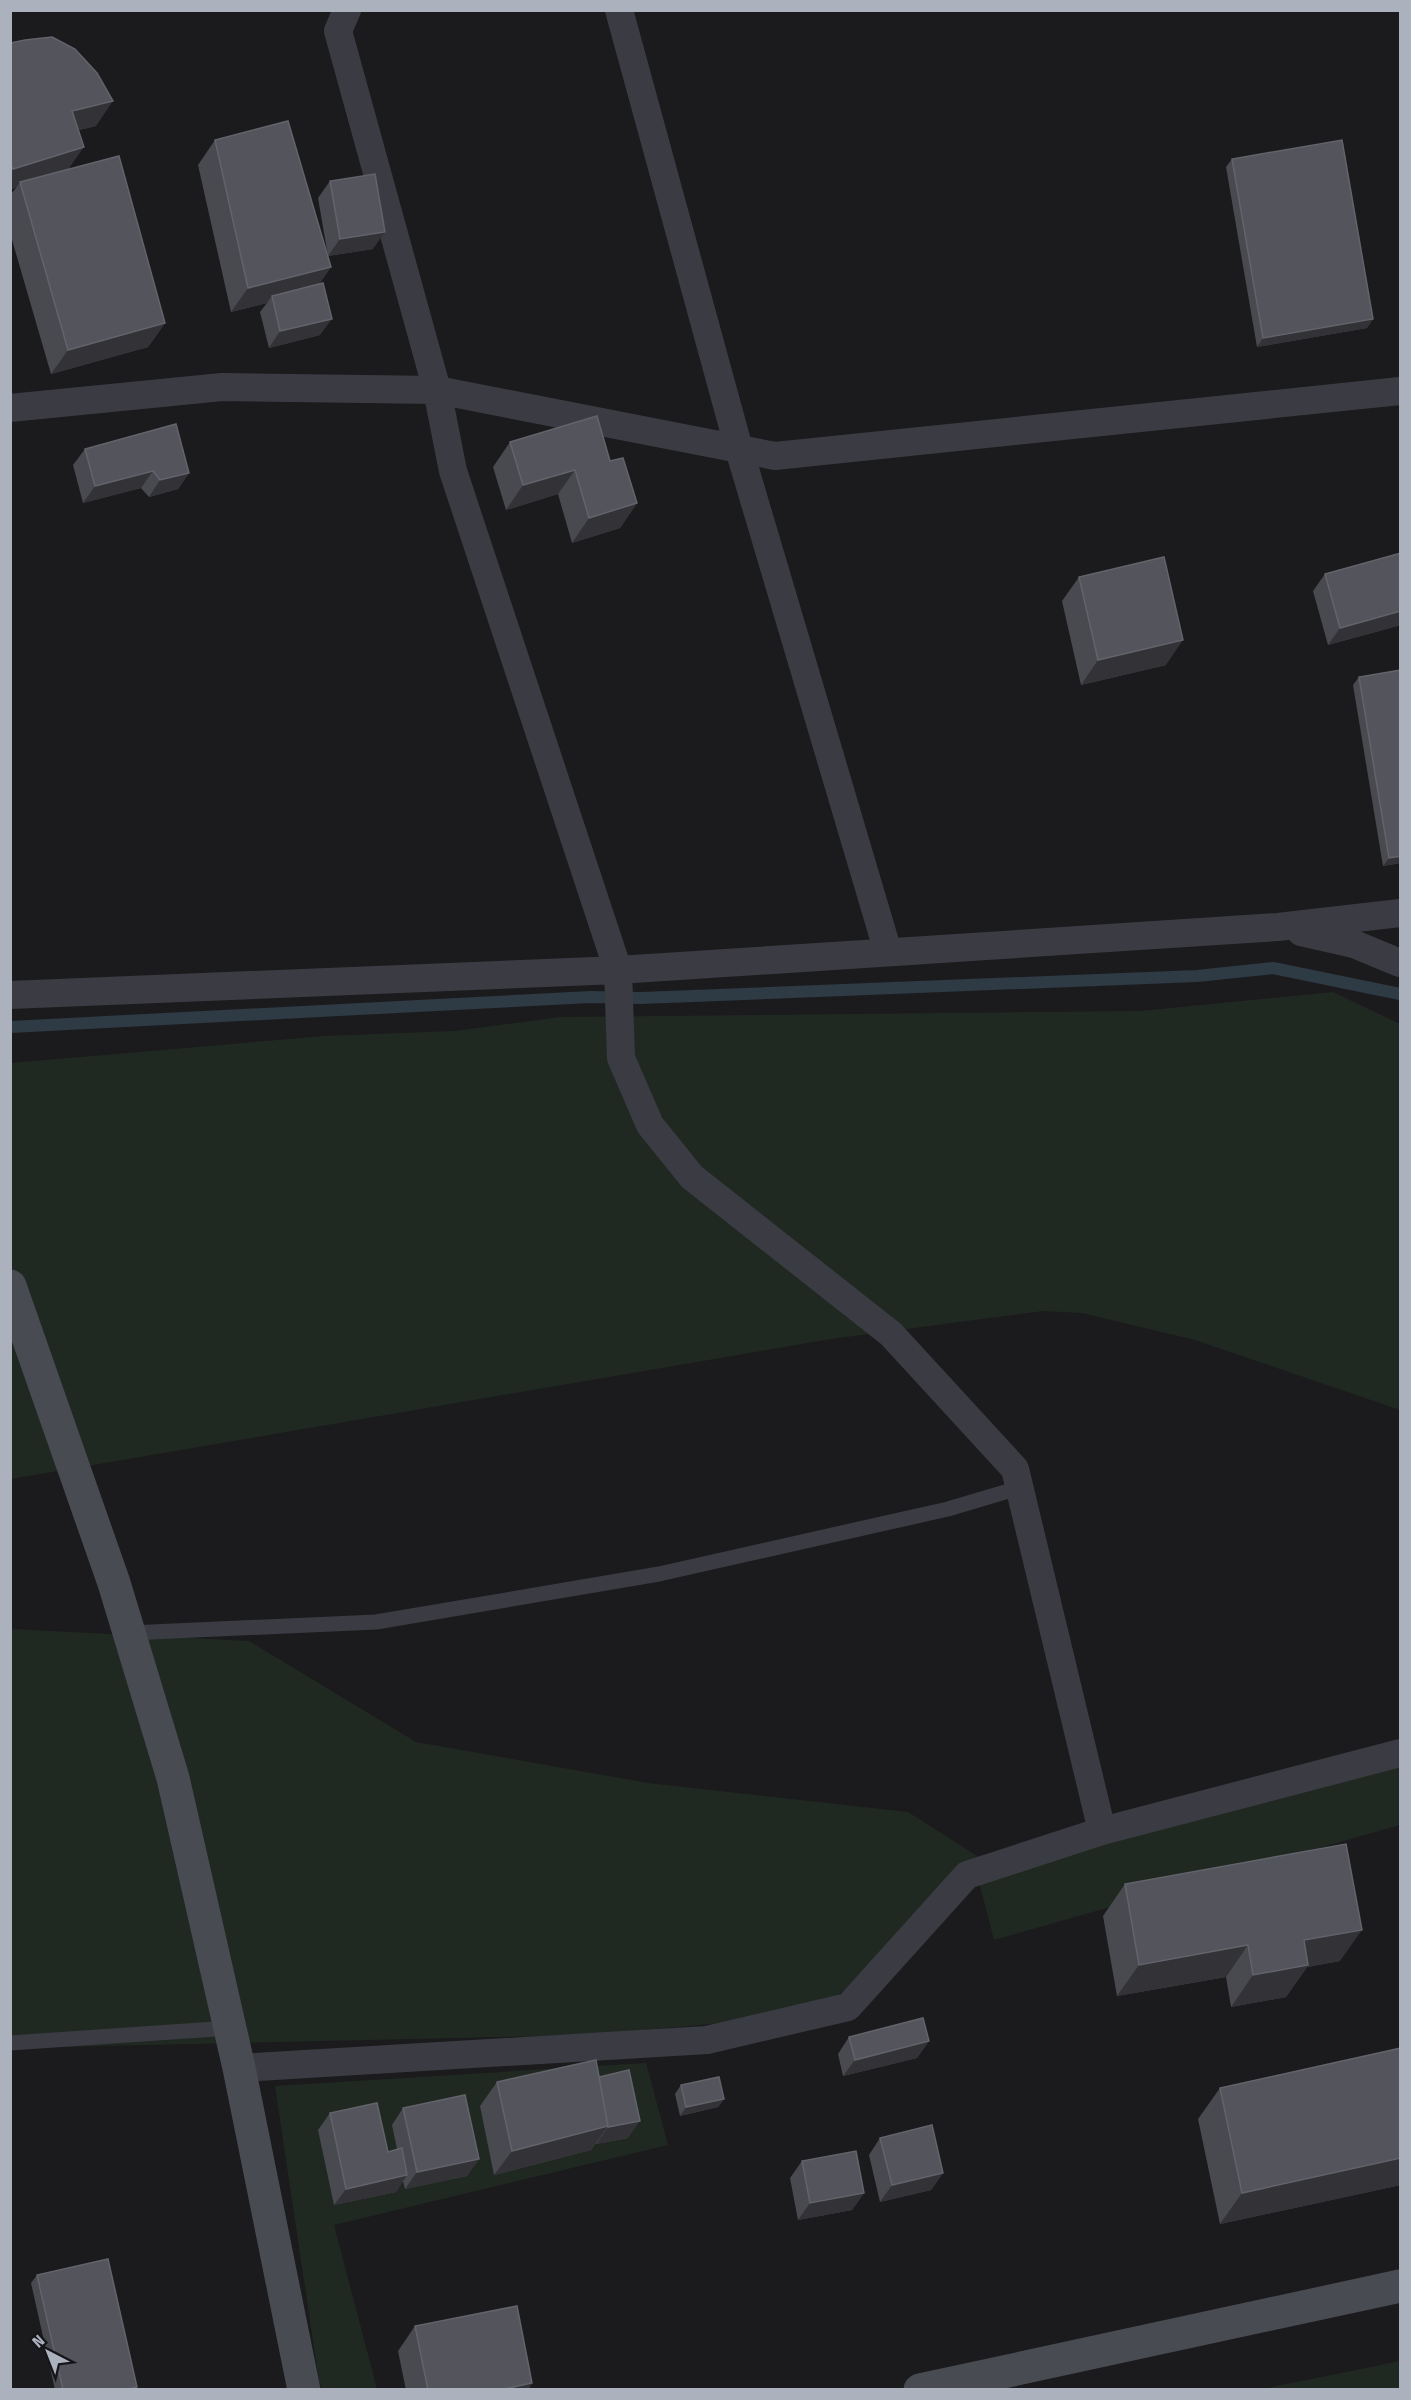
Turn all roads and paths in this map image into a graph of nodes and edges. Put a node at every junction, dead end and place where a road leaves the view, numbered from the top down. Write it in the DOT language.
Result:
graph roads {
  1 [pos="347,10"];
  2 [pos="619,10"];
  3 [pos="436,390"];
  4 [pos="1401,391"];
  5 [pos="10,408"];
  6 [pos="739,449"];
  7 [pos="1401,913"];
  8 [pos="1278,927"];
  9 [pos="888,952"];
  10 [pos="1401,963"];
  11 [pos="618,970"];
  12 [pos="10,994"];
  13 [pos="10,1287"];
  14 [pos="1019,1488"];
  15 [pos="129,1633"];
  16 [pos="1401,1754"];
  17 [pos="1102,1831"];
  18 [pos="230,2028"];
  19 [pos="10,2043"];
  20 [pos="239,2068"];
  21 [pos="1401,2286"];
  22 [pos="304,2390"];
  23 [pos="920,2390"];
  1 -- 3 [label="street"];
  2 -- 6 [label="street"];
  3 -- 5 [label="street"];
  3 -- 6 [label="street"];
  3 -- 11 [label="street"];
  4 -- 6 [label="street"];
  6 -- 9 [label="street"];
  7 -- 8 [label="street"];
  8 -- 9 [label="street"];
  8 -- 10 [label="street"];
  9 -- 11 [label="street"];
  11 -- 12 [label="street"];
  11 -- 14 [label="street"];
  13 -- 15 [label="street"];
  14 -- 15 [label="lane"];
  14 -- 17 [label="street"];
  15 -- 18 [label="street"];
  16 -- 17 [label="street"];
  17 -- 20 [label="street"];
  18 -- 19 [label="lane"];
  18 -- 20 [label="street"];
  20 -- 22 [label="street"];
  21 -- 23 [label="street"];
}
